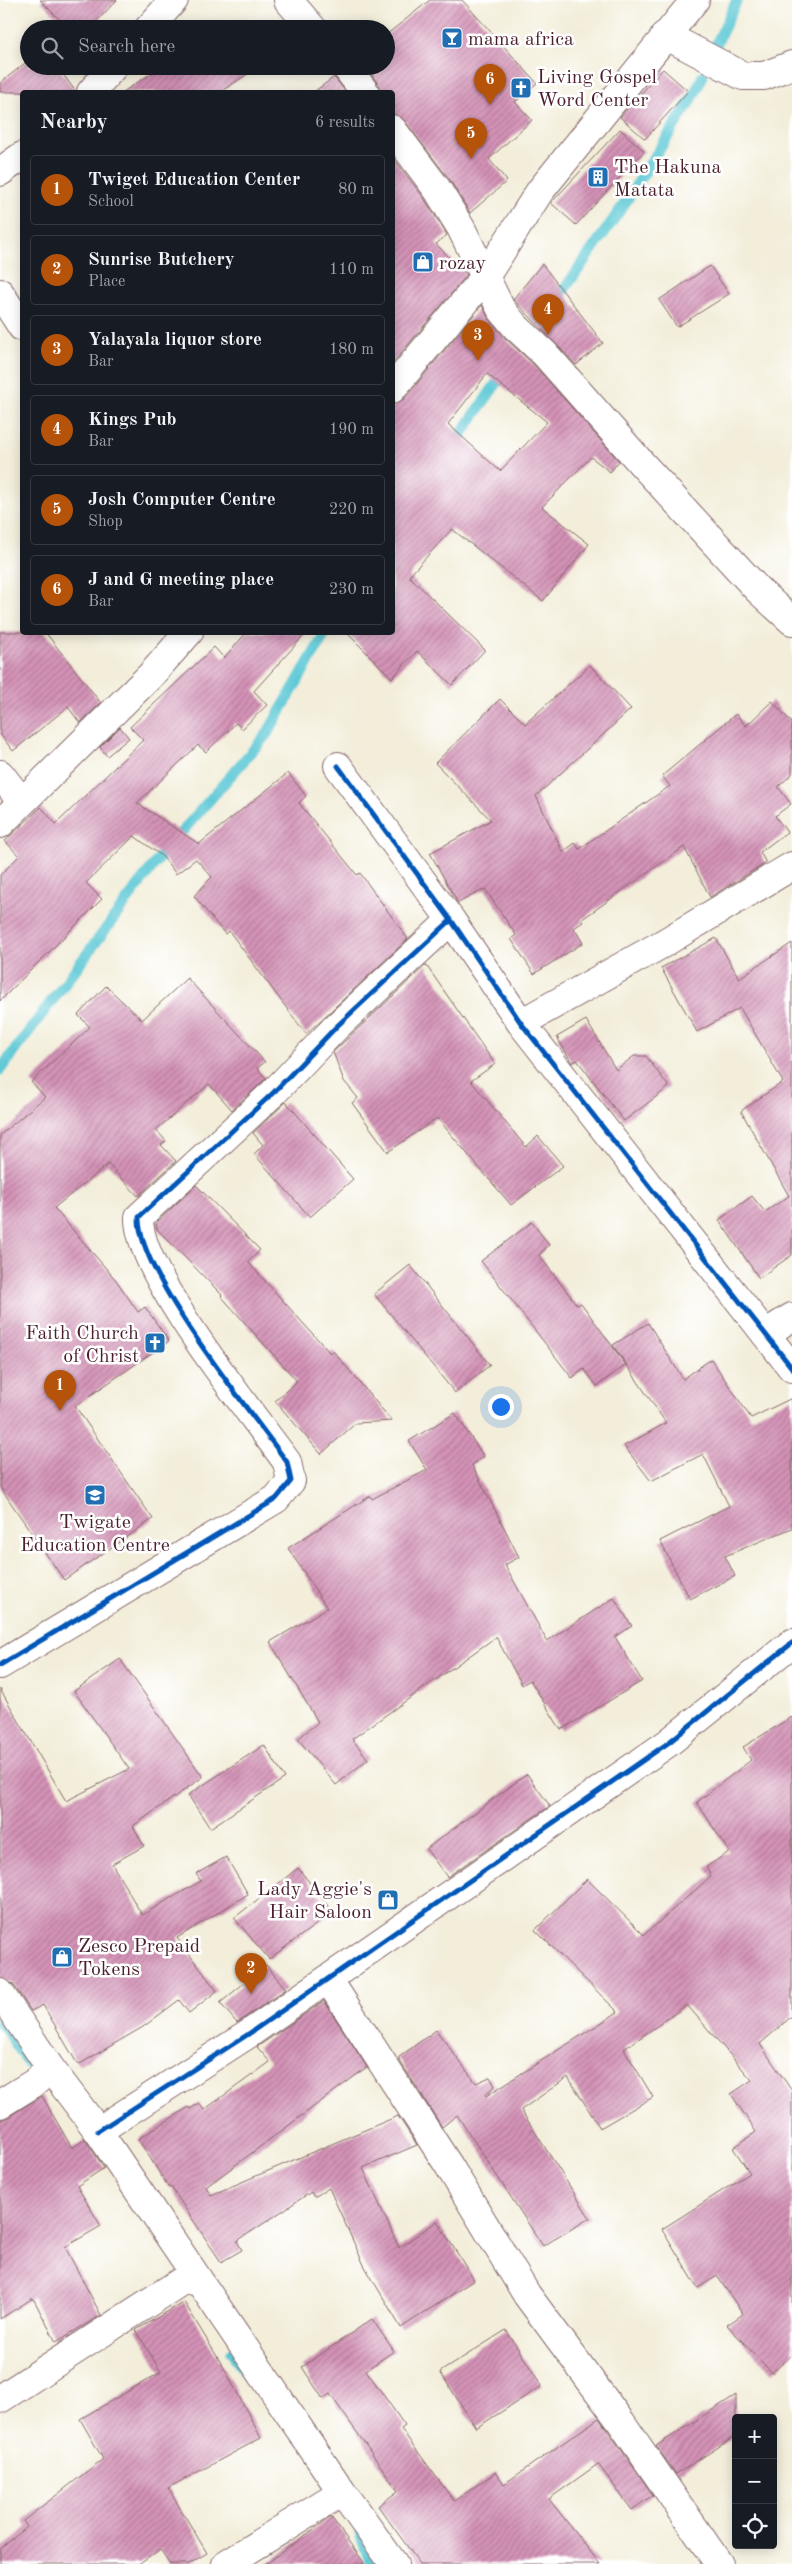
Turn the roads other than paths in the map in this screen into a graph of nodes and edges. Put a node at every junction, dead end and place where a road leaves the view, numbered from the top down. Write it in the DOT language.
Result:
graph roads {
  1 [pos="174,0"];
  2 [pos="288,0"];
  3 [pos="695,0"];
  4 [pos="156,20"];
  5 [pos="305,20"];
  6 [pos="665,36"];
  7 [pos="792,65"];
  8 [pos="106,75"];
  9 [pos="352,75"];
  10 [pos="93,90"];
  11 [pos="363,90"];
  12 [pos="395,133"];
  13 [pos="20,157"];
  14 [pos="0,172"];
  15 [pos="485,277"];
  16 [pos="0,293"];
  17 [pos="20,325"];
  18 [pos="395,385"];
  19 [pos="792,621"];
  20 [pos="186,635"];
  21 [pos="338,766"];
  22 [pos="0,774"];
  23 [pos="22,802"];
  24 [pos="0,824"];
  25 [pos="792,866"];
  26 [pos="451,920"];
  27 [pos="521,1022"];
  28 [pos="792,1317"];
  29 [pos="765,1334"];
  30 [pos="792,1368"];
  31 [pos="792,1643"];
  32 [pos="0,1665"];
  33 [pos="328,1979"];
  34 [pos="0,1994"];
  35 [pos="51,2069"];
  36 [pos="0,2104"];
  37 [pos="98,2131"];
  38 [pos="199,2282"];
  39 [pos="0,2399"];
  40 [pos="342,2492"];
  41 [pos="226,2564"];
  42 [pos="394,2564"];
  43 [pos="720,2564"];
  1 -- 4 [label="street"];
  2 -- 5 [label="street"];
  3 -- 6 [label="street"];
  6 -- 7 [label="street"];
  6 -- 15 [label="street"];
  8 -- 10 [label="street"];
  9 -- 11 [label="street"];
  12 -- 15 [label="street"];
  13 -- 14 [label="street"];
  15 -- 18 [label="street"];
  15 -- 19 [label="street"];
  16 -- 17 [label="street"];
  20 -- 23 [label="street"];
  21 -- 26 [label="street"];
  22 -- 23 [label="street"];
  23 -- 24 [label="street"];
  25 -- 27 [label="street"];
  26 -- 27 [label="street"];
  26 -- 32 [label="street"];
  27 -- 29 [label="street"];
  28 -- 29 [label="street"];
  29 -- 30 [label="street"];
  31 -- 33 [label="street"];
  33 -- 37 [label="street"];
  33 -- 43 [label="street"];
  34 -- 35 [label="street"];
  35 -- 36 [label="street"];
  35 -- 37 [label="street"];
  37 -- 38 [label="street"];
  38 -- 39 [label="street"];
  38 -- 40 [label="street"];
  40 -- 41 [label="street"];
  40 -- 42 [label="street"];
}
